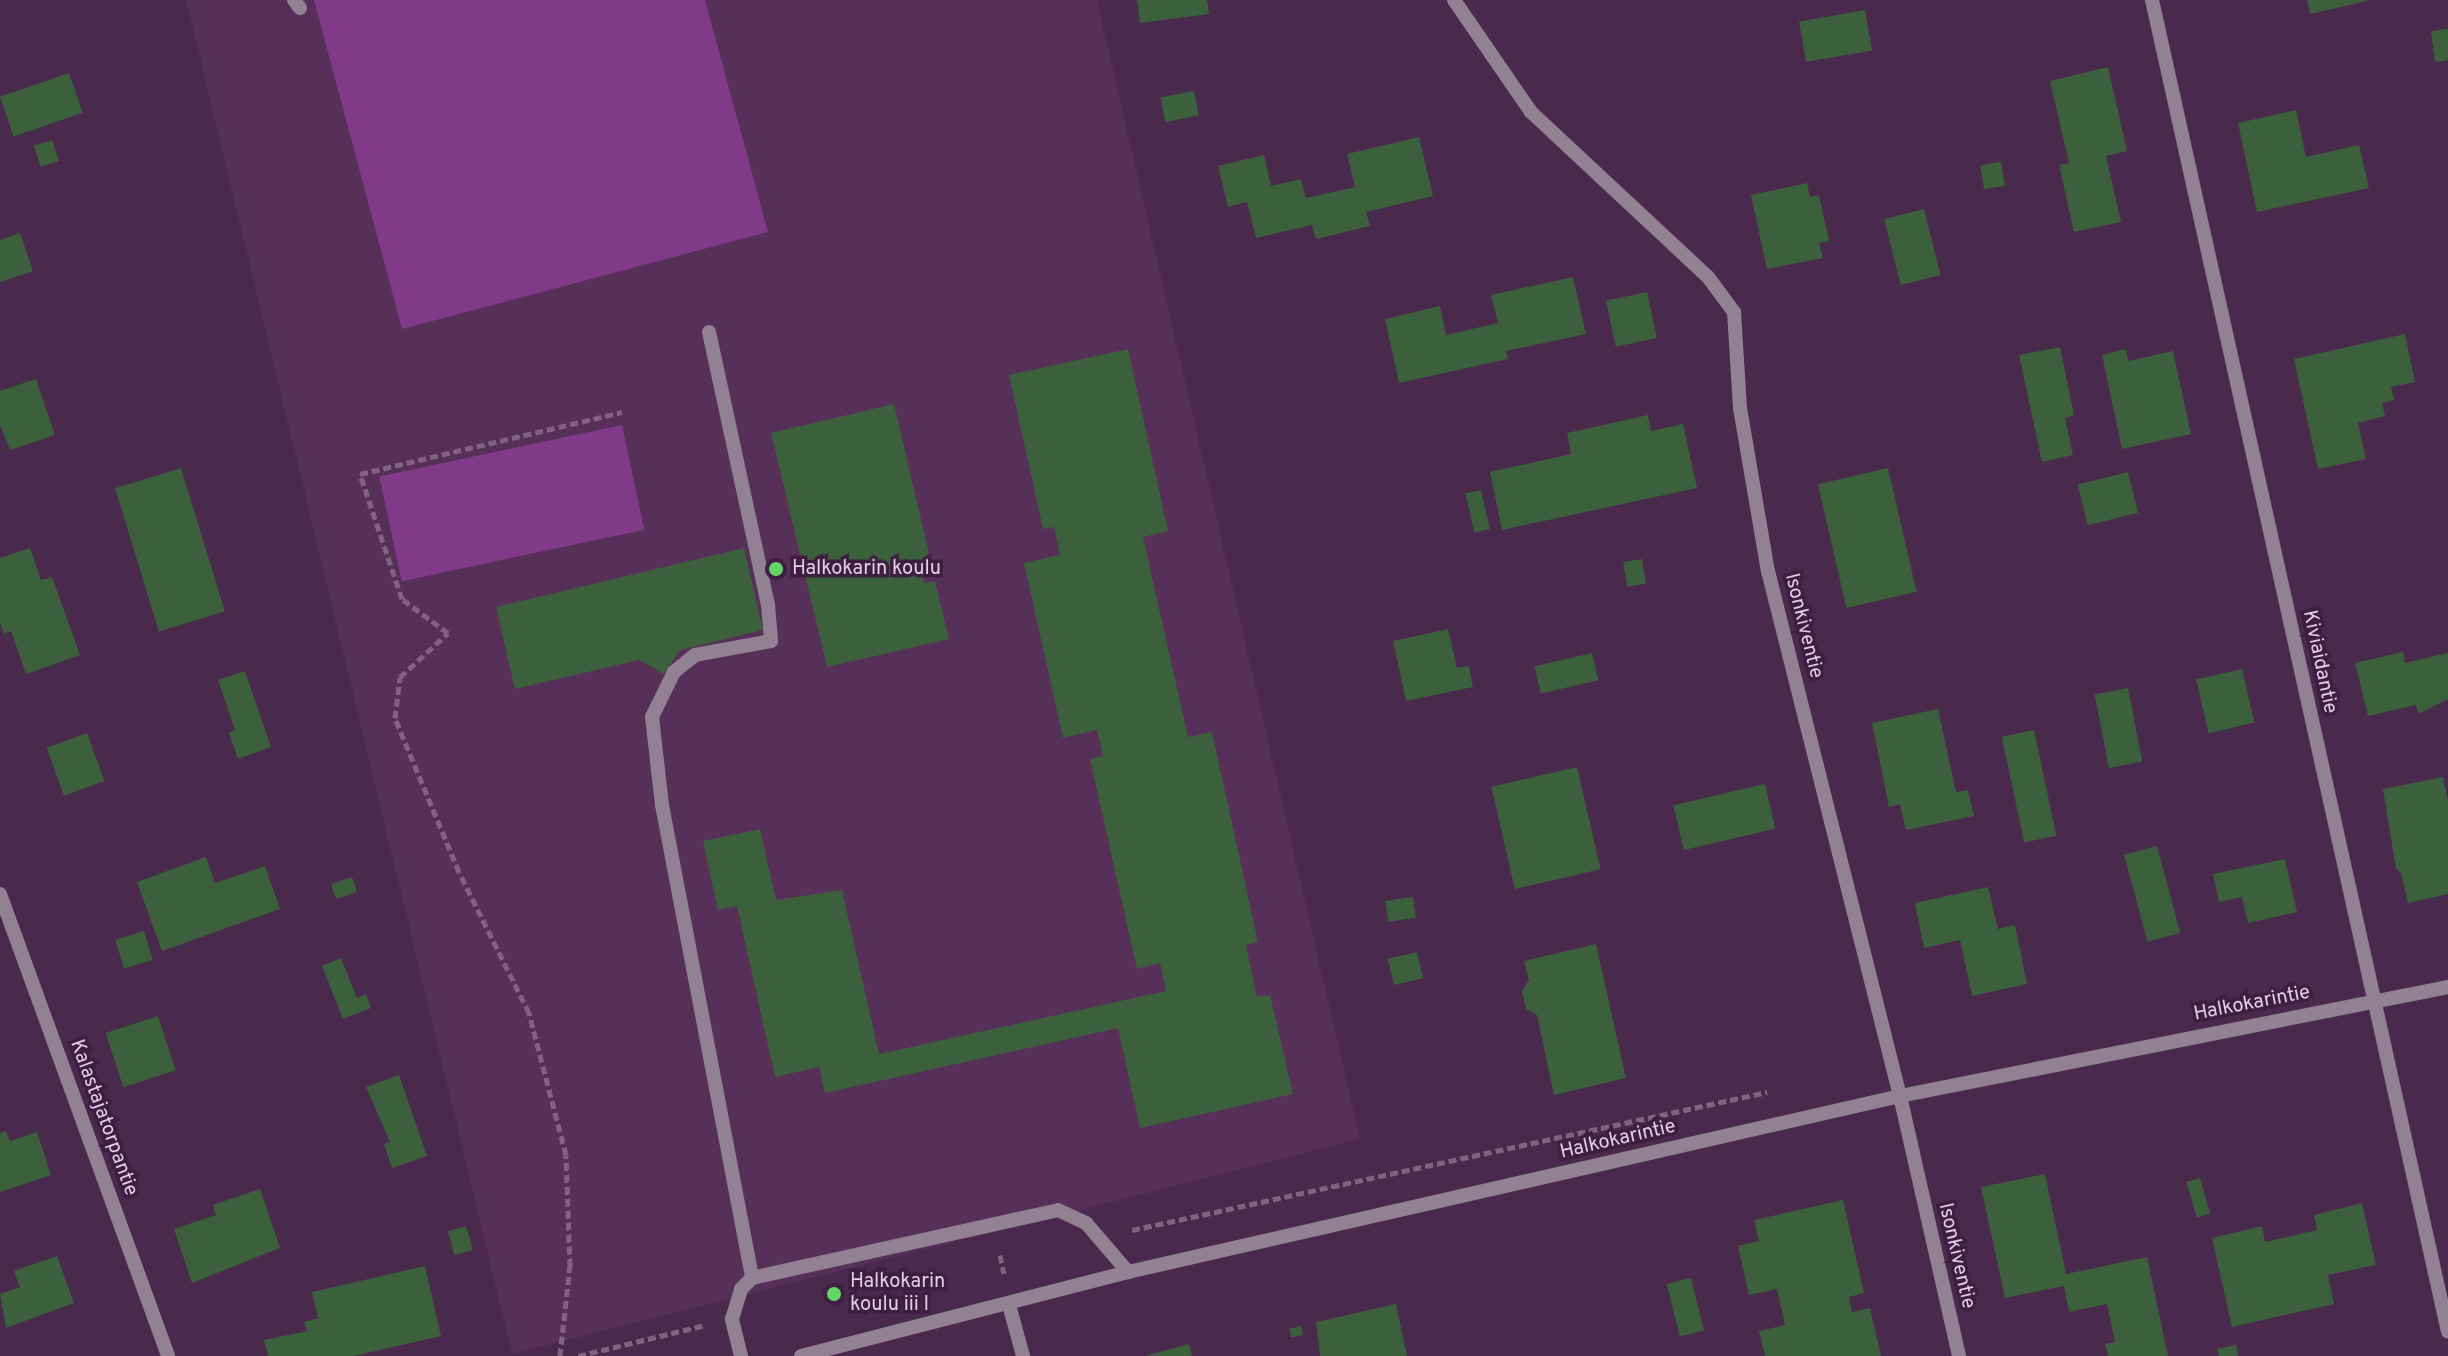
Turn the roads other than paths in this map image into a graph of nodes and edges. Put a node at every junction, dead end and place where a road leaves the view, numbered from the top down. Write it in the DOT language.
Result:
graph roads {
  1 [pos="1454,0"];
  2 [pos="2152,0"];
  3 [pos="709,332"];
  4 [pos="0,894"];
  5 [pos="2448,987"];
  6 [pos="2374,999"];
  7 [pos="1900,1096"];
  8 [pos="1128,1272"];
  9 [pos="752,1278"];
  10 [pos="1009,1305"];
  11 [pos="2448,1332"];
  12 [pos="168,1356"];
  13 [pos="741,1356"];
  14 [pos="801,1356"];
  15 [pos="1023,1356"];
  16 [pos="1959,1356"];
  1 -- 7 [label="street, Isonkiventie"];
  2 -- 6 [label="street, Kiviaidantie"];
  3 -- 9 [label="street"];
  4 -- 12 [label="street, Kalastajatorpantie"];
  5 -- 6 [label="street, Halkokarintie"];
  6 -- 7 [label="street, Halkokarintie"];
  6 -- 11 [label="street, Kiviaidantie"];
  7 -- 8 [label="street, Halkokarintie"];
  7 -- 16 [label="street, Isonkiventie"];
  8 -- 9 [label="street"];
  8 -- 10 [label="street, Halkokarintie"];
  9 -- 13 [label="street"];
  10 -- 14 [label="street, Halkokarintie"];
  10 -- 15 [label="street"];
}
